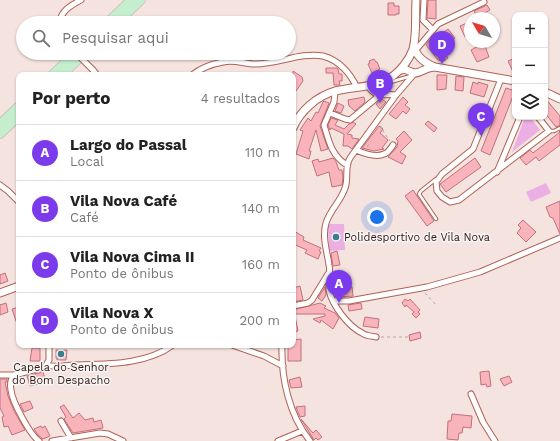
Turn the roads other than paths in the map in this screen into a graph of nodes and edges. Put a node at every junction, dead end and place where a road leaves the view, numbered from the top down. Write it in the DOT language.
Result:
graph roads {
  1 [pos="81,0"];
  2 [pos="131,0"];
  3 [pos="141,0"];
  4 [pos="416,0"];
  5 [pos="424,0"];
  6 [pos="484,2"];
  7 [pos="61,16"];
  8 [pos="114,16"];
  9 [pos="124,16"];
  10 [pos="432,30"];
  11 [pos="414,48"];
  12 [pos="296,59"];
  13 [pos="421,59"];
  14 [pos="68,60"];
  15 [pos="78,60"];
  16 [pos="82,60"];
  17 [pos="231,60"];
  18 [pos="231,60"];
  19 [pos="286,60"];
  20 [pos="407,60"];
  21 [pos="435,67"];
  22 [pos="399,71"];
  23 [pos="55,72"];
  24 [pos="65,72"];
  25 [pos="95,72"];
  26 [pos="196,72"];
  27 [pos="415,72"];
  28 [pos="501,78"];
  29 [pos="512,80"];
  30 [pos="378,84"];
  31 [pos="368,86"];
  32 [pos="357,88"];
  33 [pos="335,92"];
  34 [pos="548,93"];
  35 [pos="380,95"];
  36 [pos="396,95"];
  37 [pos="560,99"];
  38 [pos="16,109"];
  39 [pos="330,112"];
  40 [pos="16,119"];
  41 [pos="519,120"];
  42 [pos="540,120"];
  43 [pos="296,122"];
  44 [pos="0,124"];
  45 [pos="560,128"];
  46 [pos="549,132"];
  47 [pos="0,134"];
  48 [pos="393,145"];
  49 [pos="356,150"];
  50 [pos="347,165"];
  51 [pos="496,172"];
  52 [pos="438,178"];
  53 [pos="0,185"];
  54 [pos="16,199"];
  55 [pos="436,219"];
  56 [pos="560,238"];
  57 [pos="329,273"];
  58 [pos="340,286"];
  59 [pos="16,287"];
  60 [pos="0,293"];
  61 [pos="335,301"];
  62 [pos="296,305"];
  63 [pos="376,337"];
  64 [pos="49,348"];
  65 [pos="168,348"];
  66 [pos="241,348"];
  67 [pos="282,348"];
  68 [pos="47,365"];
  69 [pos="283,366"];
  70 [pos="0,375"];
  71 [pos="14,375"];
  72 [pos="470,394"];
  73 [pos="61,421"];
  74 [pos="302,431"];
  75 [pos="71,438"];
  76 [pos="38,441"];
  77 [pos="52,441"];
  78 [pos="123,441"];
  79 [pos="278,441"];
  80 [pos="310,441"];
  81 [pos="495,441"];
  1 -- 7 [label="street"];
  2 -- 8 [label="main road"];
  3 -- 9 [label="main road"];
  4 -- 11 [label="main road"];
  5 -- 10 [label="street"];
  6 -- 10 [label="street"];
  10 -- 11 [label="street"];
  11 -- 13 [label="main road"];
  11 -- 20 [label="main road"];
  12 -- 32 [label="street"];
  13 -- 20 [label="main road"];
  13 -- 21 [label="main road"];
  13 -- 27 [label="main road"];
  14 -- 23 [label="main road"];
  15 -- 24 [label="main road"];
  16 -- 25 [label="street, bridge"];
  17 -- 19 [label="street"];
  18 -- 26 [label="street"];
  20 -- 22 [label="main road"];
  20 -- 27 [label="main road"];
  21 -- 27 [label="main road"];
  21 -- 28 [label="main road"];
  22 -- 27 [label="main road"];
  22 -- 30 [label="main road"];
  27 -- 30 [label="lane"];
  27 -- 36 [label="street"];
  28 -- 29 [label="main road"];
  28 -- 52 [label="street"];
  30 -- 31 [label="main road"];
  31 -- 32 [label="main road"];
  31 -- 35 [label="street"];
  32 -- 33 [label="main road"];
  33 -- 39 [label="street"];
  33 -- 43 [label="main road"];
  34 -- 37 [label="main road"];
  35 -- 36 [label="street"];
  35 -- 39 [label="street"];
  36 -- 49 [label="street"];
  38 -- 44 [label="main road"];
  39 -- 50 [label="street"];
  40 -- 47 [label="main road"];
  41 -- 51 [label="street"];
  42 -- 46 [label="street"];
  45 -- 46 [label="lane"];
  46 -- 51 [label="street"];
  48 -- 49 [label="street"];
  49 -- 50 [label="street"];
  50 -- 57 [label="street"];
  51 -- 52 [label="street"];
  52 -- 55 [label="lane"];
  53 -- 54 [label="street"];
  56 -- 61 [label="street"];
  57 -- 61 [label="street"];
  57 -- 62 [label="street"];
  58 -- 61 [label="lane"];
  59 -- 60 [label="main road"];
  61 -- 63 [label="street"];
  64 -- 68 [label="street"];
  65 -- 68 [label="street"];
  66 -- 69 [label="street"];
  67 -- 69 [label="street"];
  68 -- 71 [label="street"];
  69 -- 74 [label="street"];
  70 -- 71 [label="street"];
  71 -- 76 [label="street"];
  72 -- 81 [label="street"];
  73 -- 75 [label="street"];
  74 -- 79 [label="street"];
  74 -- 80 [label="street"];
  75 -- 77 [label="street"];
  75 -- 78 [label="street"];
}
